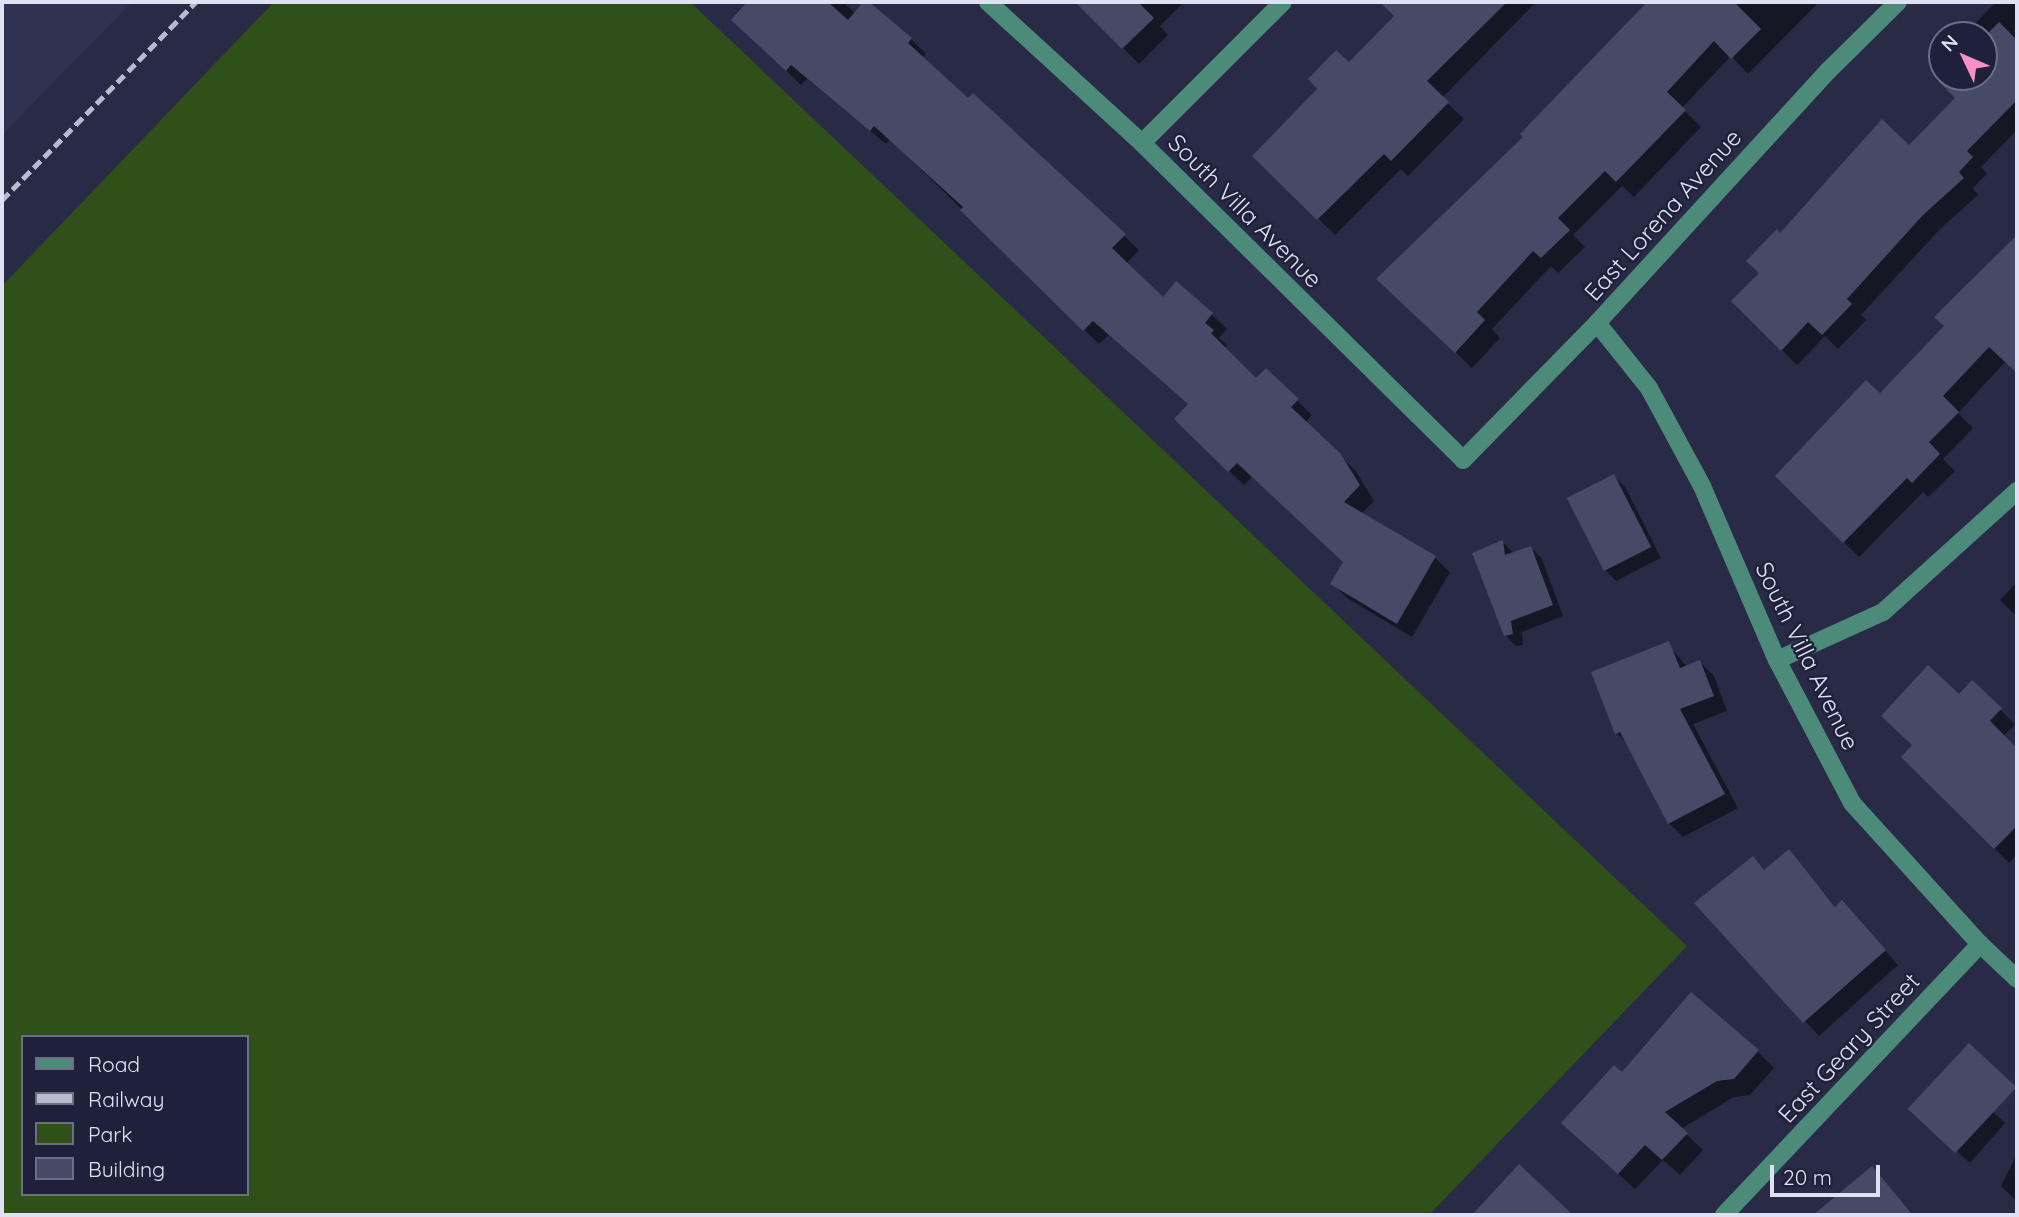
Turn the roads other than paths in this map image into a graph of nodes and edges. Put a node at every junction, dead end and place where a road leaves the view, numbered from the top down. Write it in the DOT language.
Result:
graph roads {
  1 [pos="988,2"];
  2 [pos="1283,2"];
  3 [pos="1898,2"];
  4 [pos="1142,143"];
  5 [pos="1597,323"];
  6 [pos="1463,460"];
  7 [pos="2017,491"];
  8 [pos="1777,660"];
  9 [pos="1980,944"];
  10 [pos="2017,979"];
  11 [pos="1724,1215"];
  1 -- 4 [label="street, South Villa Avenue"];
  2 -- 4 [label="street"];
  3 -- 5 [label="street, East Lorena Avenue"];
  4 -- 6 [label="street, South Villa Avenue"];
  5 -- 6 [label="street, East Lorena Avenue"];
  5 -- 8 [label="street, South Villa Avenue"];
  7 -- 8 [label="street"];
  8 -- 9 [label="street, South Villa Avenue"];
  9 -- 10 [label="street, South Villa Avenue"];
  9 -- 11 [label="street, East Geary Street"];
}
